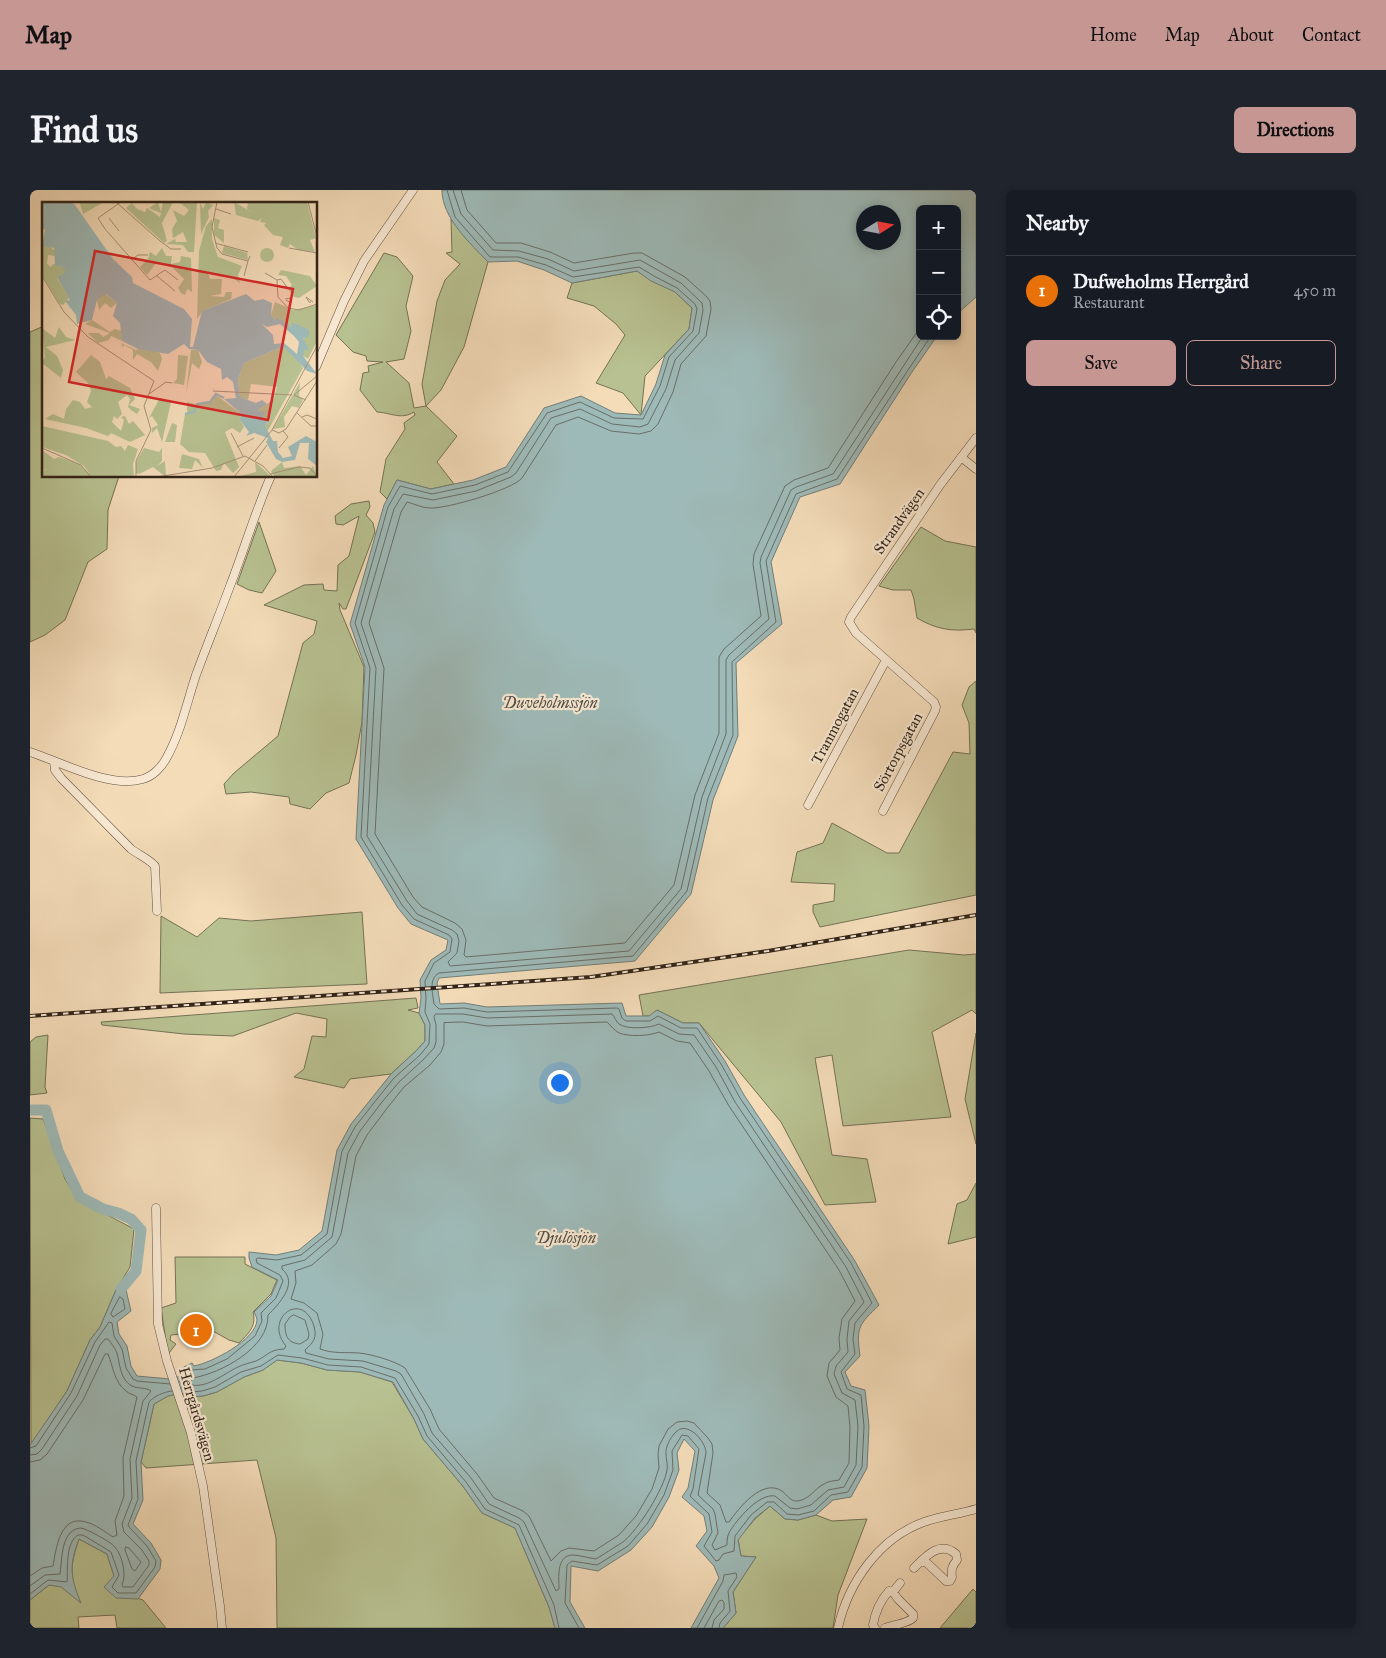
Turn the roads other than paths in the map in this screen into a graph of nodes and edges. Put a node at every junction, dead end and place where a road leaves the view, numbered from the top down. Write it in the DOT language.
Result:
graph roads {
  1 [pos="414,190"];
  2 [pos="318,362"];
  3 [pos="976,438"];
  4 [pos="961,457"];
  5 [pos="976,469"];
  6 [pos="270,478"];
  7 [pos="849,622"];
  8 [pos="886,660"];
  9 [pos="30,752"];
  10 [pos="54,762"];
  11 [pos="808,805"];
  12 [pos="883,811"];
  13 [pos="157,911"];
  14 [pos="156,1208"];
  15 [pos="976,1509"];
  16 [pos="921,1561"];
  17 [pos="914,1568"];
  18 [pos="900,1583"];
  19 [pos="893,1592"];
  20 [pos="222,1628"];
  21 [pos="838,1628"];
  22 [pos="874,1628"];
  23 [pos="885,1628"];
  1 -- 2 [label="street"];
  3 -- 4 [label="street, Strandvägen"];
  4 -- 5 [label="street"];
  4 -- 7 [label="street, Strandvägen"];
  6 -- 10 [label="street"];
  7 -- 8 [label="street, Sörtorpsgatan"];
  8 -- 11 [label="street, Tranmogatan"];
  8 -- 12 [label="street, Sörtorpsgatan"];
  9 -- 10 [label="street"];
  10 -- 13 [label="street"];
  14 -- 20 [label="street, Herrgårdsvägen"];
  15 -- 21 [label="street"];
  16 -- 16 [label="street"];
  16 -- 17 [label="street"];
  18 -- 19 [label="street"];
  19 -- 22 [label="street"];
  19 -- 23 [label="street"];
}
